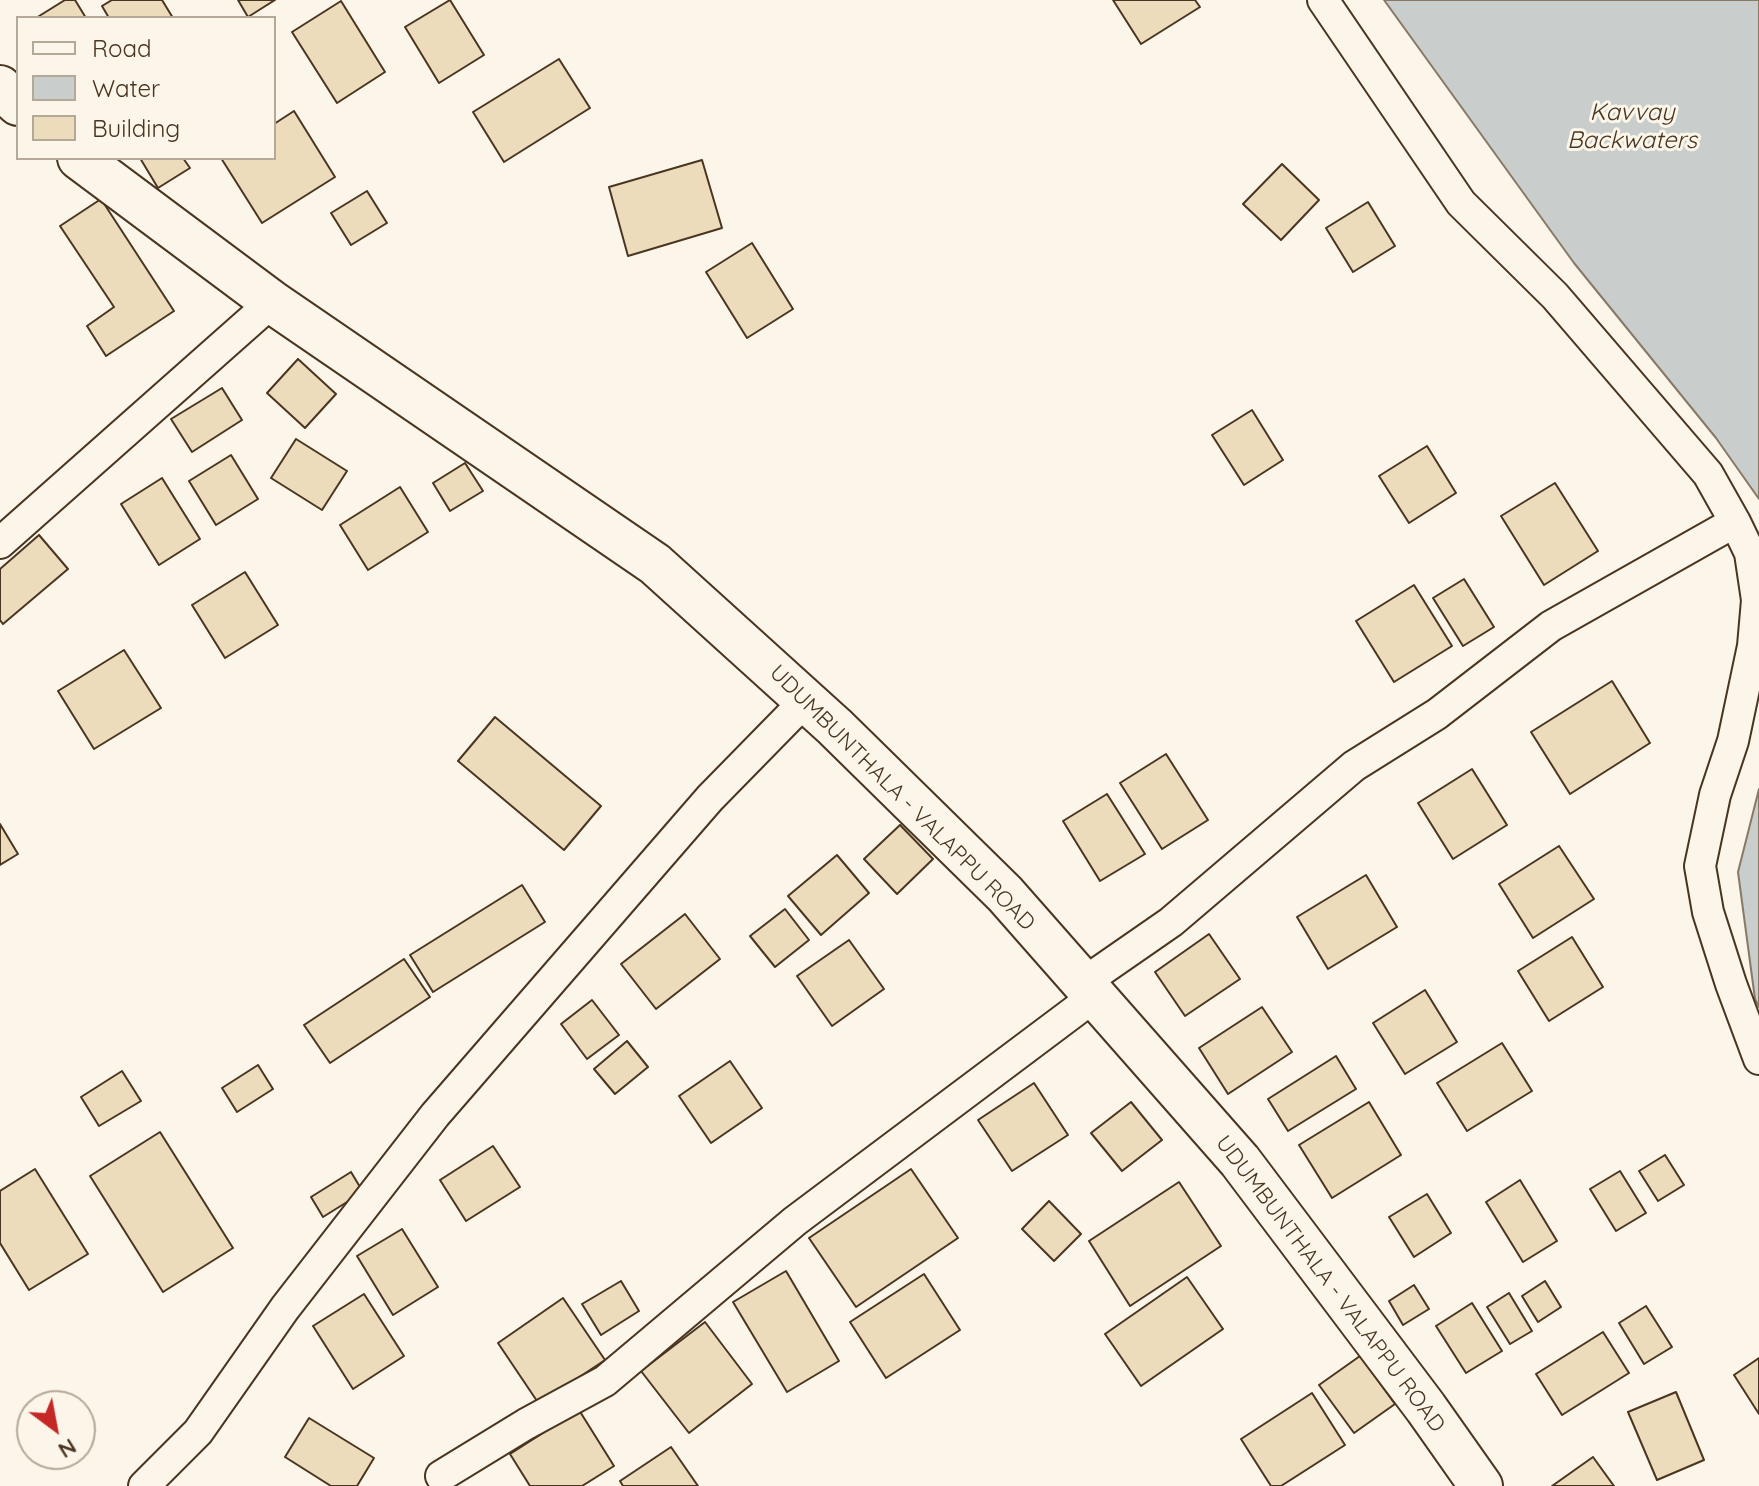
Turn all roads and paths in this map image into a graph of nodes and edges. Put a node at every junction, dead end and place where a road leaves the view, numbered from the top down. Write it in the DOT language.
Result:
graph roads {
  1 [pos="1323,0"];
  2 [pos="0,87"];
  3 [pos="16,102"];
  4 [pos="82,160"];
  5 [pos="272,302"];
  6 [pos="1735,522"];
  7 [pos="0,543"];
  8 [pos="806,700"];
  9 [pos="1089,990"];
  10 [pos="1759,1059"];
  11 [pos="441,1476"];
  12 [pos="1475,1484"];
  13 [pos="144,1486"];
  1 -- 6 [label="street"];
  2 -- 3 [label="main road"];
  4 -- 5 [label="main road, UDUMBUNTHALA - VALAPPU ROAD"];
  5 -- 7 [label="street"];
  5 -- 8 [label="main road, UDUMBUNTHALA - VALAPPU ROAD"];
  6 -- 9 [label="street"];
  6 -- 10 [label="street"];
  8 -- 9 [label="main road, UDUMBUNTHALA - VALAPPU ROAD"];
  8 -- 13 [label="street"];
  9 -- 11 [label="street"];
  9 -- 12 [label="main road, UDUMBUNTHALA - VALAPPU ROAD"];
}
